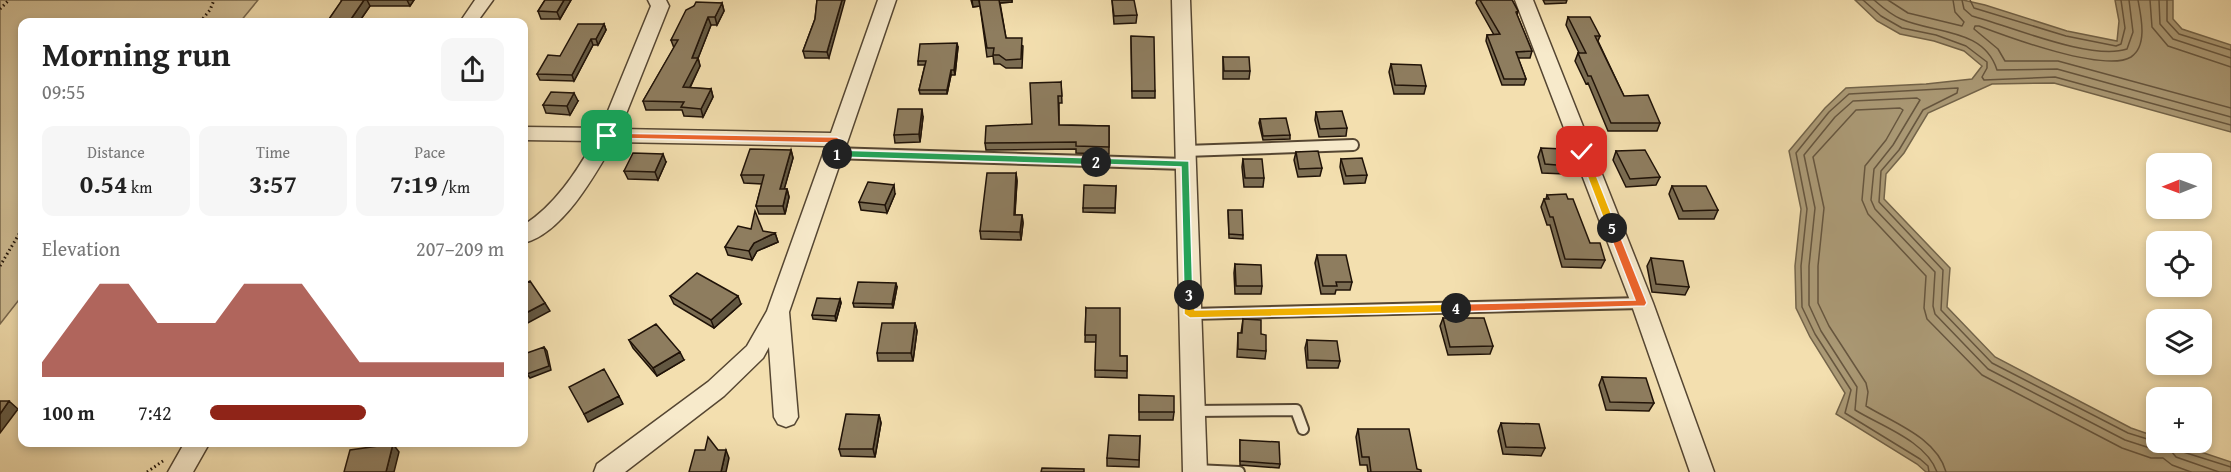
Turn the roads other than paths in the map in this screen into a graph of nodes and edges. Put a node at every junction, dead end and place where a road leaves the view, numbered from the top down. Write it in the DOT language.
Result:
graph roads {
  1 [pos="483,0"];
  2 [pos="657,0"];
  3 [pos="887,0"];
  4 [pos="1181,0"];
  5 [pos="1524,0"];
  6 [pos="471,18"];
  7 [pos="528,133"];
  8 [pos="607,136"];
  9 [pos="1353,145"];
  10 [pos="835,147"];
  11 [pos="1185,157"];
  12 [pos="528,232"];
  13 [pos="1641,303"];
  14 [pos="778,312"];
  15 [pos="1190,314"];
  16 [pos="1193,411"];
  17 [pos="786,417"];
  18 [pos="1303,429"];
  19 [pos="195,447"];
  20 [pos="1195,471"];
  21 [pos="180,472"];
  22 [pos="606,472"];
  23 [pos="1239,472"];
  24 [pos="1702,472"];
  1 -- 6 [label="street"];
  2 -- 8 [label="street"];
  3 -- 10 [label="street"];
  4 -- 11 [label="street"];
  5 -- 13 [label="street"];
  7 -- 8 [label="street"];
  8 -- 10 [label="street"];
  8 -- 12 [label="street"];
  9 -- 11 [label="lane"];
  10 -- 11 [label="lane"];
  10 -- 14 [label="street"];
  11 -- 15 [label="street"];
  13 -- 15 [label="lane"];
  13 -- 24 [label="street"];
  14 -- 17 [label="street"];
  14 -- 22 [label="street"];
  15 -- 16 [label="street"];
  16 -- 18 [label="lane"];
  16 -- 20 [label="street"];
  19 -- 21 [label="street"];
  20 -- 23 [label="lane"];
}
